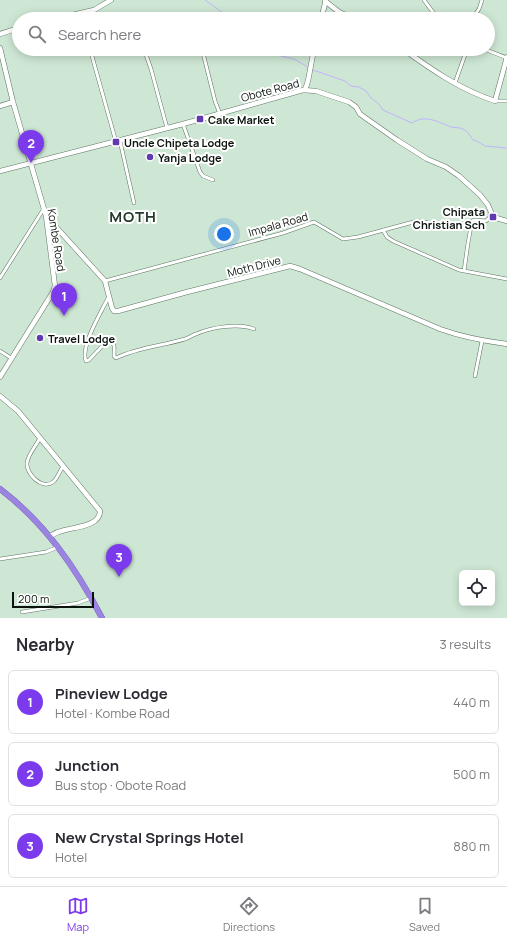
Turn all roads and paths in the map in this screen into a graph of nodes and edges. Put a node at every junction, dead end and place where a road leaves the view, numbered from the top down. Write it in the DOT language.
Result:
graph roads {
  1 [pos="111,0"];
  2 [pos="424,0"];
  3 [pos="482,0"];
  4 [pos="326,1"];
  5 [pos="84,12"];
  6 [pos="323,12"];
  7 [pos="339,12"];
  8 [pos="433,12"];
  9 [pos="478,12"];
  10 [pos="12,30"];
  11 [pos="0,34"];
  12 [pos="0,48"];
  13 [pos="495,53"];
  14 [pos="92,56"];
  15 [pos="146,56"];
  16 [pos="204,56"];
  17 [pos="313,56"];
  18 [pos="412,56"];
  19 [pos="465,56"];
  20 [pos="507,58"];
  21 [pos="455,83"];
  22 [pos="305,90"];
  23 [pos="495,101"];
  24 [pos="507,101"];
  25 [pos="13,102"];
  26 [pos="0,106"];
  27 [pos="220,114"];
  28 [pos="183,124"];
  29 [pos="167,128"];
  30 [pos="118,141"];
  31 [pos="31,163"];
  32 [pos="0,171"];
  33 [pos="213,180"];
  34 [pos="134,202"];
  35 [pos="44,210"];
  36 [pos="492,215"];
  37 [pos="46,216"];
  38 [pos="507,221"];
  39 [pos="434,225"];
  40 [pos="384,230"];
  41 [pos="464,271"];
  42 [pos="0,278"];
  43 [pos="507,279"];
  44 [pos="105,281"];
  45 [pos="109,294"];
  46 [pos="254,329"];
  47 [pos="482,341"];
  48 [pos="507,344"];
  49 [pos="0,351"];
  50 [pos="11,358"];
  51 [pos="475,376"];
  52 [pos="0,377"];
  53 [pos="0,396"];
  54 [pos="40,438"];
  55 [pos="62,466"];
  56 [pos="0,489"];
  57 [pos="50,536"];
  58 [pos="58,548"];
  59 [pos="0,559"];
  60 [pos="91,598"];
  61 [pos="22,612"];
  62 [pos="102,618"];
  1 -- 5 [label="street"];
  2 -- 8 [label="street"];
  3 -- 9 [label="street"];
  4 -- 6 [label="street"];
  4 -- 7 [label="street"];
  10 -- 11 [label="street"];
  12 -- 25 [label="street, Kombe Road"];
  13 -- 20 [label="street"];
  14 -- 30 [label="street"];
  15 -- 29 [label="street"];
  16 -- 27 [label="street"];
  17 -- 22 [label="street"];
  18 -- 21 [label="street"];
  19 -- 21 [label="street"];
  20 -- 23 [label="street"];
  21 -- 23 [label="street"];
  22 -- 27 [label="street, Obote Road"];
  22 -- 36 [label="street, Obote Road"];
  23 -- 24 [label="street"];
  25 -- 26 [label="street"];
  25 -- 31 [label="street, Kombe Road"];
  27 -- 28 [label="street, Obote Road"];
  28 -- 29 [label="street, Obote Road"];
  28 -- 33 [label="street"];
  29 -- 30 [label="street, Obote Road"];
  30 -- 31 [label="street, Obote Road"];
  30 -- 34 [label="street"];
  31 -- 32 [label="street, Obote Road"];
  31 -- 35 [label="street, Kombe Road"];
  35 -- 37 [label="street, Kombe Road"];
  35 -- 42 [label="street"];
  36 -- 38 [label="street"];
  36 -- 41 [label="street"];
  37 -- 44 [label="street, Moth Drive"];
  37 -- 50 [label="street, Kombe Road"];
  39 -- 40 [label="street, Impala Road"];
  40 -- 41 [label="street"];
  40 -- 44 [label="street, Impala Road"];
  41 -- 43 [label="street"];
  44 -- 45 [label="street, Moth Drive"];
  45 -- 46 [label="street"];
  45 -- 47 [label="street, Moth Drive"];
  47 -- 48 [label="street, Moth Drive"];
  47 -- 51 [label="street"];
  49 -- 50 [label="street"];
  50 -- 52 [label="street, Kombe Road"];
  53 -- 54 [label="street"];
  54 -- 55 [label="street"];
  54 -- 55 [label="street"];
  55 -- 57 [label="street"];
  56 -- 57 [label="highway"];
  57 -- 58 [label="highway"];
  58 -- 59 [label="street"];
  58 -- 60 [label="highway"];
  60 -- 61 [label="street"];
  60 -- 62 [label="highway"];
}
